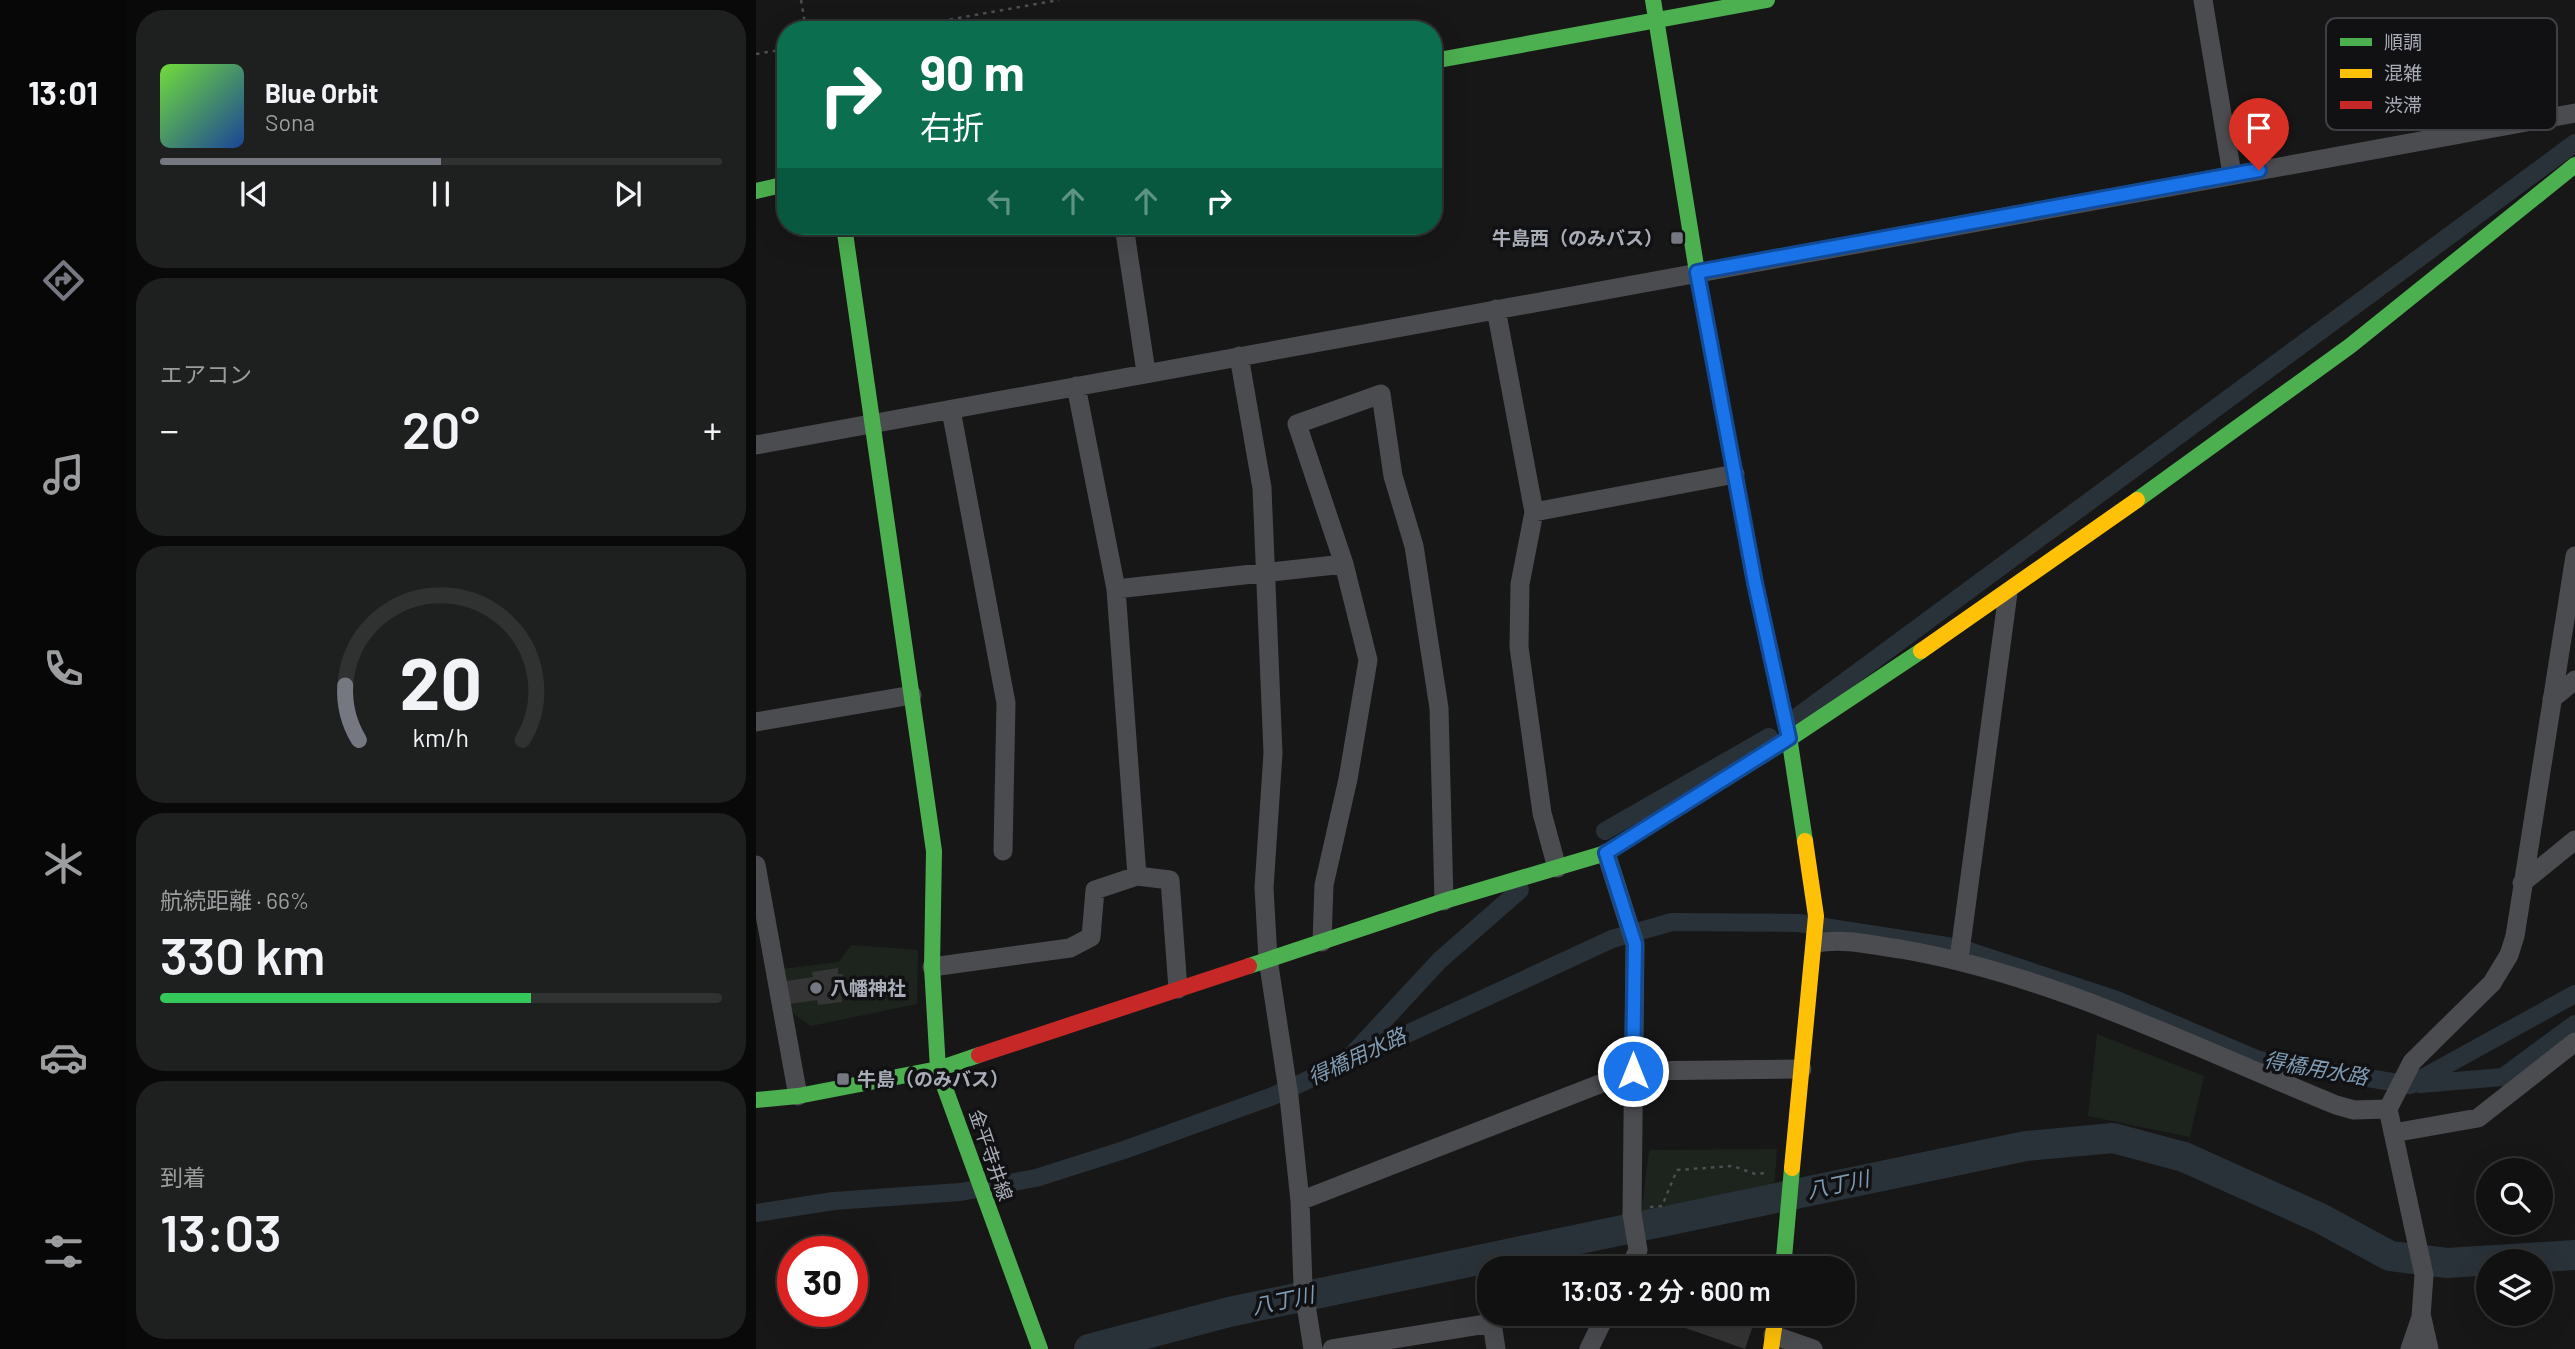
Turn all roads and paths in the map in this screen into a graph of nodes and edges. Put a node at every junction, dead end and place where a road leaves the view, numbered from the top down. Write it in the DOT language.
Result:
graph roads {
  1 [pos="801,0"];
  2 [pos="1059,0"];
  3 [pos="1653,0"];
  4 [pos="1766,0"];
  5 [pos="2203,0"];
  6 [pos="1657,20"];
  7 [pos="804,21"];
  8 [pos="941,21"];
  9 [pos="777,50"];
  10 [pos="756,54"];
  11 [pos="1442,59"];
  12 [pos="2575,113"];
  13 [pos="2557,116"];
  14 [pos="2479,130"];
  15 [pos="2575,165"];
  16 [pos="2232,174"];
  17 [pos="777,186"];
  18 [pos="756,191"];
  19 [pos="845,235"];
  20 [pos="1125,235"];
  21 [pos="1697,272"];
  22 [pos="1496,309"];
  23 [pos="1240,356"];
  24 [pos="1146,372"];
  25 [pos="1076,386"];
  26 [pos="951,410"];
  27 [pos="874,425"];
  28 [pos="756,445"];
  29 [pos="1735,474"];
  30 [pos="1534,512"];
  31 [pos="2575,556"];
  32 [pos="1344,564"];
  33 [pos="1266,574"];
  34 [pos="1116,589"];
  35 [pos="2008,593"];
  36 [pos="2575,680"];
  37 [pos="912,695"];
  38 [pos="2552,699"];
  39 [pos="756,722"];
  40 [pos="1789,734"];
  41 [pos="2575,840"];
  42 [pos="1003,851"];
  43 [pos="1606,853"];
  44 [pos="756,865"];
  45 [pos="1557,868"];
  46 [pos="1137,876"];
  47 [pos="2522,883"];
  48 [pos="1444,901"];
  49 [pos="1816,938"];
  50 [pos="1322,942"];
  51 [pos="1268,959"];
  52 [pos="1959,959"];
  53 [pos="932,967"];
  54 [pos="1178,989"];
  55 [pos="2575,1042"];
  56 [pos="938,1069"];
  57 [pos="1802,1069"];
  58 [pos="1633,1071"];
  59 [pos="798,1096"];
  60 [pos="756,1100"];
  61 [pos="2388,1109"];
  62 [pos="2393,1133"];
  63 [pos="1789,1175"];
  64 [pos="1300,1201"];
  65 [pos="1632,1212"];
  66 [pos="1635,1256"];
  67 [pos="1784,1256"];
  68 [pos="2421,1317"];
  69 [pos="1600,1326"];
  70 [pos="1772,1342"];
  71 [pos="1040,1349"];
  72 [pos="1312,1349"];
  73 [pos="1332,1349"];
  74 [pos="1496,1349"];
  75 [pos="1588,1349"];
  76 [pos="1813,1349"];
  77 [pos="2410,1349"];
  78 [pos="2429,1349"];
  1 -- 7 [label="path"];
  2 -- 8 [label="path"];
  3 -- 6 [label="street"];
  4 -- 6 [label="street"];
  5 -- 16 [label="street"];
  6 -- 11 [label="street"];
  6 -- 21 [label="street"];
  9 -- 10 [label="path"];
  12 -- 13 [label="street"];
  14 -- 16 [label="street"];
  15 -- 35 [label="street"];
  16 -- 21 [label="street"];
  17 -- 18 [label="street"];
  19 -- 27 [label="street, 金平寺井線"];
  20 -- 24 [label="street"];
  21 -- 22 [label="street"];
  21 -- 29 [label="street"];
  22 -- 23 [label="street"];
  22 -- 30 [label="street"];
  23 -- 24 [label="street"];
  23 -- 33 [label="street"];
  24 -- 25 [label="street"];
  25 -- 26 [label="street"];
  25 -- 34 [label="street"];
  26 -- 27 [label="street"];
  26 -- 42 [label="street"];
  27 -- 28 [label="street"];
  27 -- 37 [label="street, 金平寺井線"];
  29 -- 30 [label="street"];
  29 -- 40 [label="street"];
  30 -- 45 [label="street"];
  31 -- 38 [label="street"];
  32 -- 33 [label="street"];
  32 -- 48 [label="street"];
  32 -- 50 [label="street"];
  33 -- 34 [label="street"];
  33 -- 51 [label="street"];
  34 -- 46 [label="street"];
  35 -- 40 [label="street"];
  35 -- 52 [label="street"];
  36 -- 38 [label="street"];
  37 -- 39 [label="street"];
  37 -- 53 [label="street, 金平寺井線"];
  38 -- 47 [label="street"];
  40 -- 43 [label="street"];
  40 -- 49 [label="street"];
  41 -- 47 [label="street"];
  43 -- 45 [label="street"];
  43 -- 58 [label="street"];
  44 -- 59 [label="street"];
  45 -- 48 [label="street"];
  46 -- 53 [label="street"];
  46 -- 54 [label="street"];
  47 -- 61 [label="street"];
  48 -- 50 [label="street"];
  49 -- 52 [label="street"];
  49 -- 57 [label="street"];
  50 -- 51 [label="street"];
  51 -- 54 [label="street"];
  51 -- 64 [label="street"];
  52 -- 61 [label="street"];
  53 -- 56 [label="street, 金平寺井線"];
  54 -- 56 [label="street"];
  55 -- 62 [label="street"];
  56 -- 59 [label="street"];
  56 -- 71 [label="street, 金平寺井線"];
  57 -- 58 [label="street"];
  57 -- 63 [label="street"];
  58 -- 64 [label="street"];
  58 -- 65 [label="street"];
  59 -- 60 [label="street"];
  61 -- 62 [label="street"];
  62 -- 68 [label="street"];
  63 -- 65 [label="path"];
  63 -- 67 [label="street"];
  64 -- 72 [label="street"];
  65 -- 66 [label="street"];
  68 -- 77 [label="street"];
  68 -- 78 [label="street"];
  69 -- 75 [label="street"];
  70 -- 76 [label="street"];
  73 -- 74 [label="street"];
}
